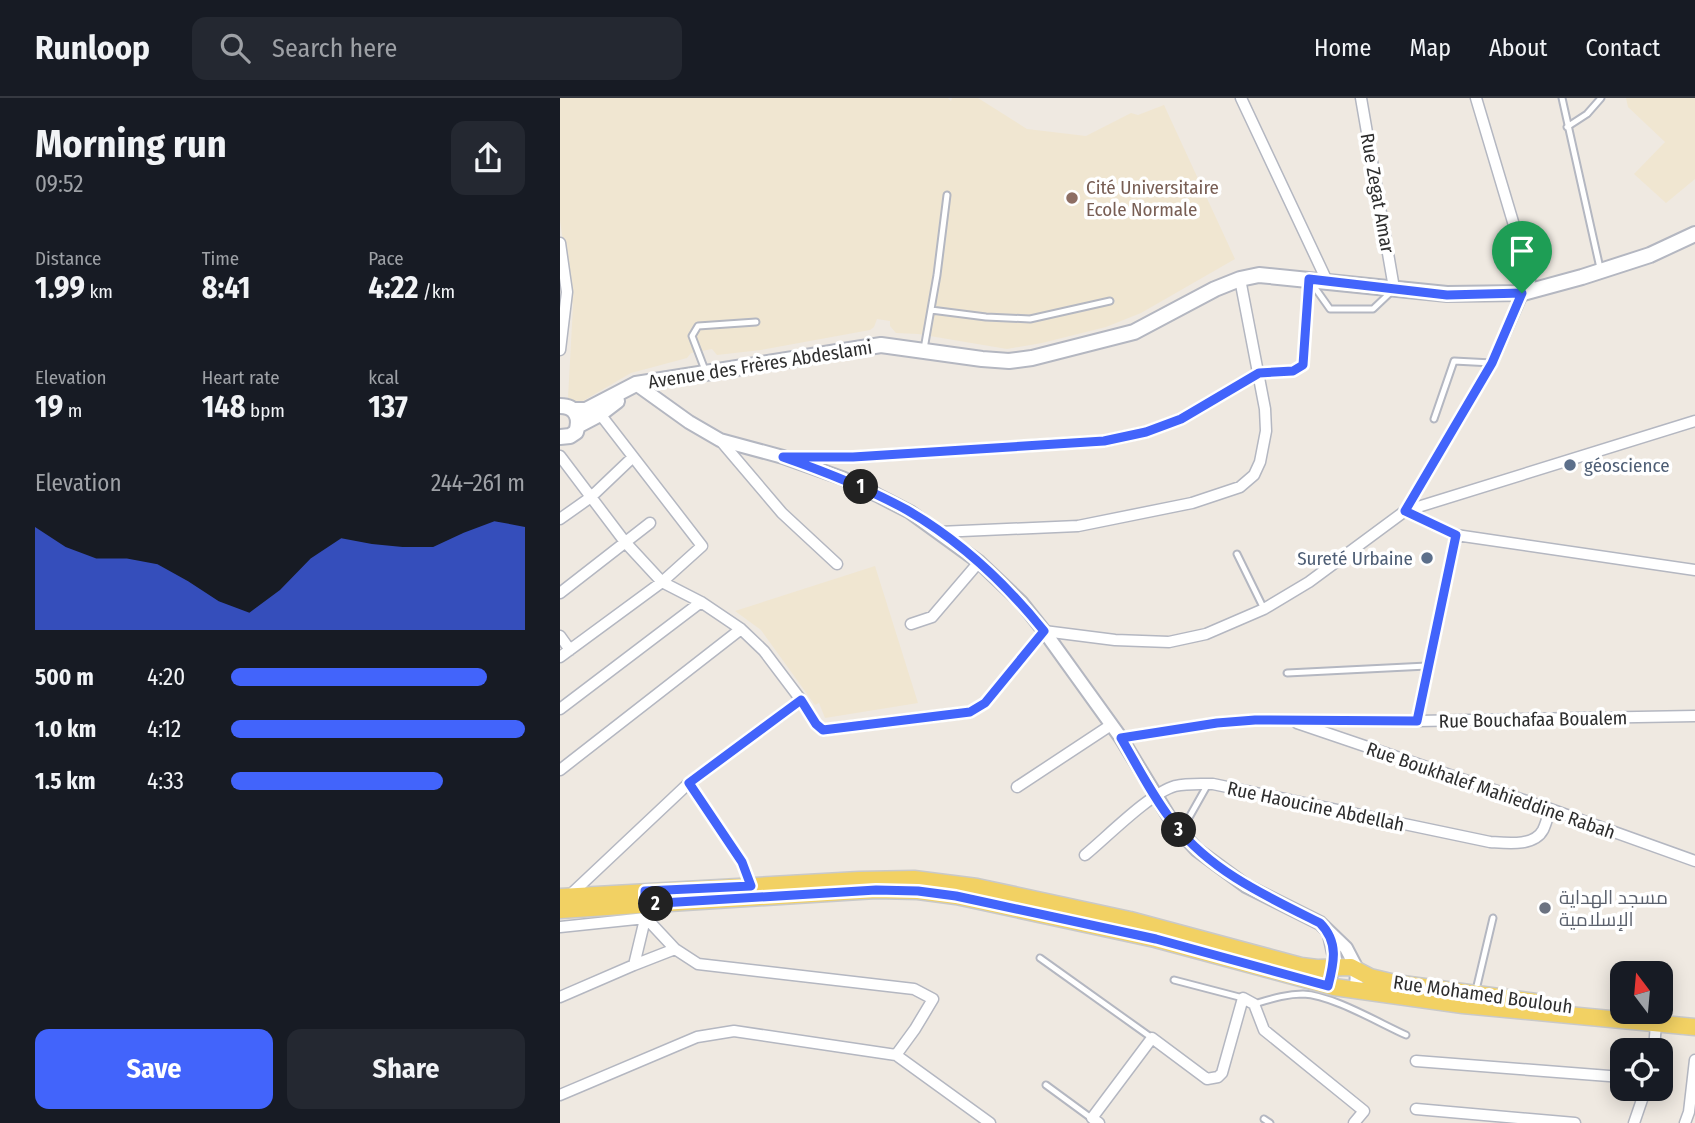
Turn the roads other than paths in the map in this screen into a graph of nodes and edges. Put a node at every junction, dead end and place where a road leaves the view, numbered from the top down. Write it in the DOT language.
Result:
graph roads {
  1 [pos="1241,98"];
  2 [pos="1361,98"];
  3 [pos="1476,98"];
  4 [pos="1562,98"];
  5 [pos="1601,98"];
  6 [pos="1567,127"];
  7 [pos="947,195"];
  8 [pos="1695,234"];
  9 [pos="560,243"];
  10 [pos="1601,271"];
  11 [pos="1240,279"];
  12 [pos="1309,279"];
  13 [pos="1327,281"];
  14 [pos="1394,288"];
  15 [pos="1522,293"];
  16 [pos="1110,301"];
  17 [pos="931,310"];
  18 [pos="562,315"];
  19 [pos="756,321"];
  20 [pos="924,349"];
  21 [pos="560,350"];
  22 [pos="1492,363"];
  23 [pos="707,373"];
  24 [pos="1259,373"];
  25 [pos="636,384"];
  26 [pos="567,408"];
  27 [pos="600,414"];
  28 [pos="1434,419"];
  29 [pos="1695,421"];
  30 [pos="579,425"];
  31 [pos="562,440"];
  32 [pos="720,440"];
  33 [pos="560,456"];
  34 [pos="634,457"];
  35 [pos="783,457"];
  36 [pos="591,497"];
  37 [pos="1405,511"];
  38 [pos="560,519"];
  39 [pos="650,523"];
  40 [pos="939,532"];
  41 [pos="1456,535"];
  42 [pos="625,542"];
  43 [pos="1237,554"];
  44 [pos="979,562"];
  45 [pos="837,564"];
  46 [pos="1695,570"];
  47 [pos="662,582"];
  48 [pos="560,593"];
  49 [pos="701,602"];
  50 [pos="1264,609"];
  51 [pos="911,624"];
  52 [pos="741,629"];
  53 [pos="1044,631"];
  54 [pos="560,636"];
  55 [pos="570,650"];
  56 [pos="560,657"];
  57 [pos="1427,666"];
  58 [pos="1287,673"];
  59 [pos="801,700"];
  60 [pos="560,709"];
  61 [pos="1695,716"];
  62 [pos="1287,720"];
  63 [pos="1417,721"];
  64 [pos="1111,725"];
  65 [pos="1121,738"];
  66 [pos="560,770"];
  67 [pos="689,783"];
  68 [pos="1208,784"];
  69 [pos="1017,787"];
  70 [pos="1155,796"];
  71 [pos="1550,809"];
  72 [pos="1181,832"];
  73 [pos="1085,855"];
  74 [pos="1695,862"];
  75 [pos="751,886"];
  76 [pos="563,901"];
  77 [pos="645,904"];
  78 [pos="1493,918"];
  79 [pos="560,927"];
  80 [pos="1329,932"];
  81 [pos="675,949"];
  82 [pos="1040,958"];
  83 [pos="634,965"];
  84 [pos="1333,967"];
  85 [pos="1357,969"];
  86 [pos="1174,980"];
  87 [pos="1328,986"];
  88 [pos="1356,990"];
  89 [pos="1475,993"];
  90 [pos="560,997"];
  91 [pos="1244,998"];
  92 [pos="1254,1004"];
  93 [pos="1610,1010"];
  94 [pos="1673,1015"];
  95 [pos="1695,1017"];
  96 [pos="1610,1019"];
  97 [pos="1666,1024"];
  98 [pos="1695,1027"];
  99 [pos="1406,1035"];
  100 [pos="1152,1038"];
  101 [pos="896,1055"];
  102 [pos="1695,1060"];
  103 [pos="1416,1061"];
  104 [pos="1610,1076"];
  105 [pos="1046,1085"];
  106 [pos="560,1095"];
  107 [pos="1642,1101"];
  108 [pos="1416,1109"];
  109 [pos="1096,1121"];
  110 [pos="990,1123"];
  111 [pos="1354,1123"];
  112 [pos="1575,1123"];
  113 [pos="1634,1123"];
  114 [pos="1685,1123"];
  1 -- 13 [label="street"];
  2 -- 14 [label="street, Rue Zegat Amar"];
  3 -- 15 [label="street"];
  4 -- 6 [label="lane"];
  5 -- 6 [label="lane"];
  6 -- 10 [label="lane"];
  7 -- 17 [label="lane"];
  8 -- 10 [label="main road, Avenue des Frères Abdeslami"];
  9 -- 18 [label="street"];
  10 -- 15 [label="main road, Avenue des Frères Abdeslami"];
  11 -- 12 [label="main road, Avenue des Frères Abdeslami"];
  11 -- 20 [label="main road, Avenue des Frères Abdeslami"];
  11 -- 24 [label="street"];
  12 -- 13 [label="main road, Avenue des Frères Abdeslami"];
  12 -- 14 [label="lane"];
  12 -- 24 [label="lane"];
  13 -- 14 [label="main road, Avenue des Frères Abdeslami"];
  14 -- 15 [label="main road, Avenue des Frères Abdeslami"];
  15 -- 22 [label="street"];
  16 -- 17 [label="lane"];
  17 -- 20 [label="lane"];
  18 -- 21 [label="street"];
  19 -- 23 [label="lane"];
  20 -- 23 [label="main road, Avenue des Frères Abdeslami"];
  22 -- 28 [label="lane"];
  22 -- 37 [label="street"];
  23 -- 25 [label="main road, Avenue des Frères Abdeslami"];
  24 -- 35 [label="street"];
  24 -- 40 [label="street"];
  25 -- 26 [label="main road"];
  25 -- 27 [label="main road"];
  25 -- 32 [label="street"];
  26 -- 30 [label="main road"];
  27 -- 30 [label="main road"];
  27 -- 34 [label="street"];
  29 -- 37 [label="street"];
  30 -- 31 [label="main road"];
  32 -- 35 [label="street"];
  32 -- 45 [label="street"];
  33 -- 36 [label="street"];
  34 -- 36 [label="street"];
  34 -- 47 [label="street"];
  35 -- 40 [label="street"];
  36 -- 38 [label="street"];
  36 -- 42 [label="street"];
  37 -- 41 [label="street"];
  37 -- 50 [label="street"];
  39 -- 42 [label="street"];
  40 -- 44 [label="street"];
  41 -- 46 [label="street"];
  41 -- 57 [label="street"];
  42 -- 47 [label="street"];
  42 -- 48 [label="street"];
  43 -- 50 [label="lane"];
  44 -- 51 [label="street"];
  44 -- 53 [label="street"];
  47 -- 49 [label="street"];
  47 -- 55 [label="street"];
  49 -- 52 [label="street"];
  49 -- 60 [label="street"];
  50 -- 53 [label="street"];
  52 -- 59 [label="street"];
  52 -- 66 [label="street"];
  53 -- 59 [label="street"];
  53 -- 64 [label="street"];
  54 -- 55 [label="street"];
  55 -- 56 [label="street"];
  57 -- 58 [label="lane"];
  57 -- 63 [label="street"];
  59 -- 67 [label="street"];
  61 -- 63 [label="street, Rue Bouchafaa Boualem"];
  62 -- 63 [label="street, Rue Bouchafaa Boualem"];
  62 -- 65 [label="street, Rue Bouchafaa Boualem"];
  62 -- 71 [label="street, Rue Boukhalef Mahieddine Rabah"];
  64 -- 65 [label="street"];
  64 -- 69 [label="street"];
  65 -- 70 [label="street"];
  67 -- 75 [label="street"];
  67 -- 76 [label="street"];
  68 -- 70 [label="street, Rue Haoucine Abdellah"];
  68 -- 71 [label="street, Rue Haoucine Abdellah"];
  68 -- 72 [label="lane"];
  70 -- 72 [label="street"];
  70 -- 73 [label="street, Rue Haoucine Abdellah"];
  71 -- 74 [label="street, Rue Boukhalef Mahieddine Rabah"];
  72 -- 80 [label="street"];
  75 -- 77 [label="main road, Rue Mohamed Boulouh"];
  75 -- 84 [label="main road, Rue Mohamed Boulouh"];
  76 -- 77 [label="main road"];
  77 -- 79 [label="street"];
  77 -- 81 [label="street"];
  77 -- 83 [label="street"];
  77 -- 87 [label="main road"];
  78 -- 89 [label="lane"];
  80 -- 84 [label="street"];
  80 -- 85 [label="street"];
  81 -- 83 [label="street"];
  81 -- 101 [label="street"];
  82 -- 100 [label="lane"];
  83 -- 90 [label="street"];
  84 -- 85 [label="main road, Rue Mohamed Boulouh"];
  84 -- 87 [label="street"];
  85 -- 88 [label="street"];
  85 -- 89 [label="main road, Rue Mohamed Boulouh"];
  86 -- 91 [label="lane"];
  87 -- 88 [label="main road"];
  88 -- 96 [label="main road"];
  89 -- 93 [label="main road, Rue Mohamed Boulouh"];
  91 -- 92 [label="street"];
  91 -- 100 [label="street"];
  92 -- 99 [label="lane"];
  92 -- 111 [label="street"];
  94 -- 95 [label="main road"];
  97 -- 98 [label="main road"];
  100 -- 109 [label="street"];
  101 -- 106 [label="street"];
  101 -- 110 [label="street"];
  102 -- 114 [label="street"];
  103 -- 104 [label="street"];
  105 -- 109 [label="lane"];
  107 -- 113 [label="street"];
  108 -- 112 [label="street"];
}
